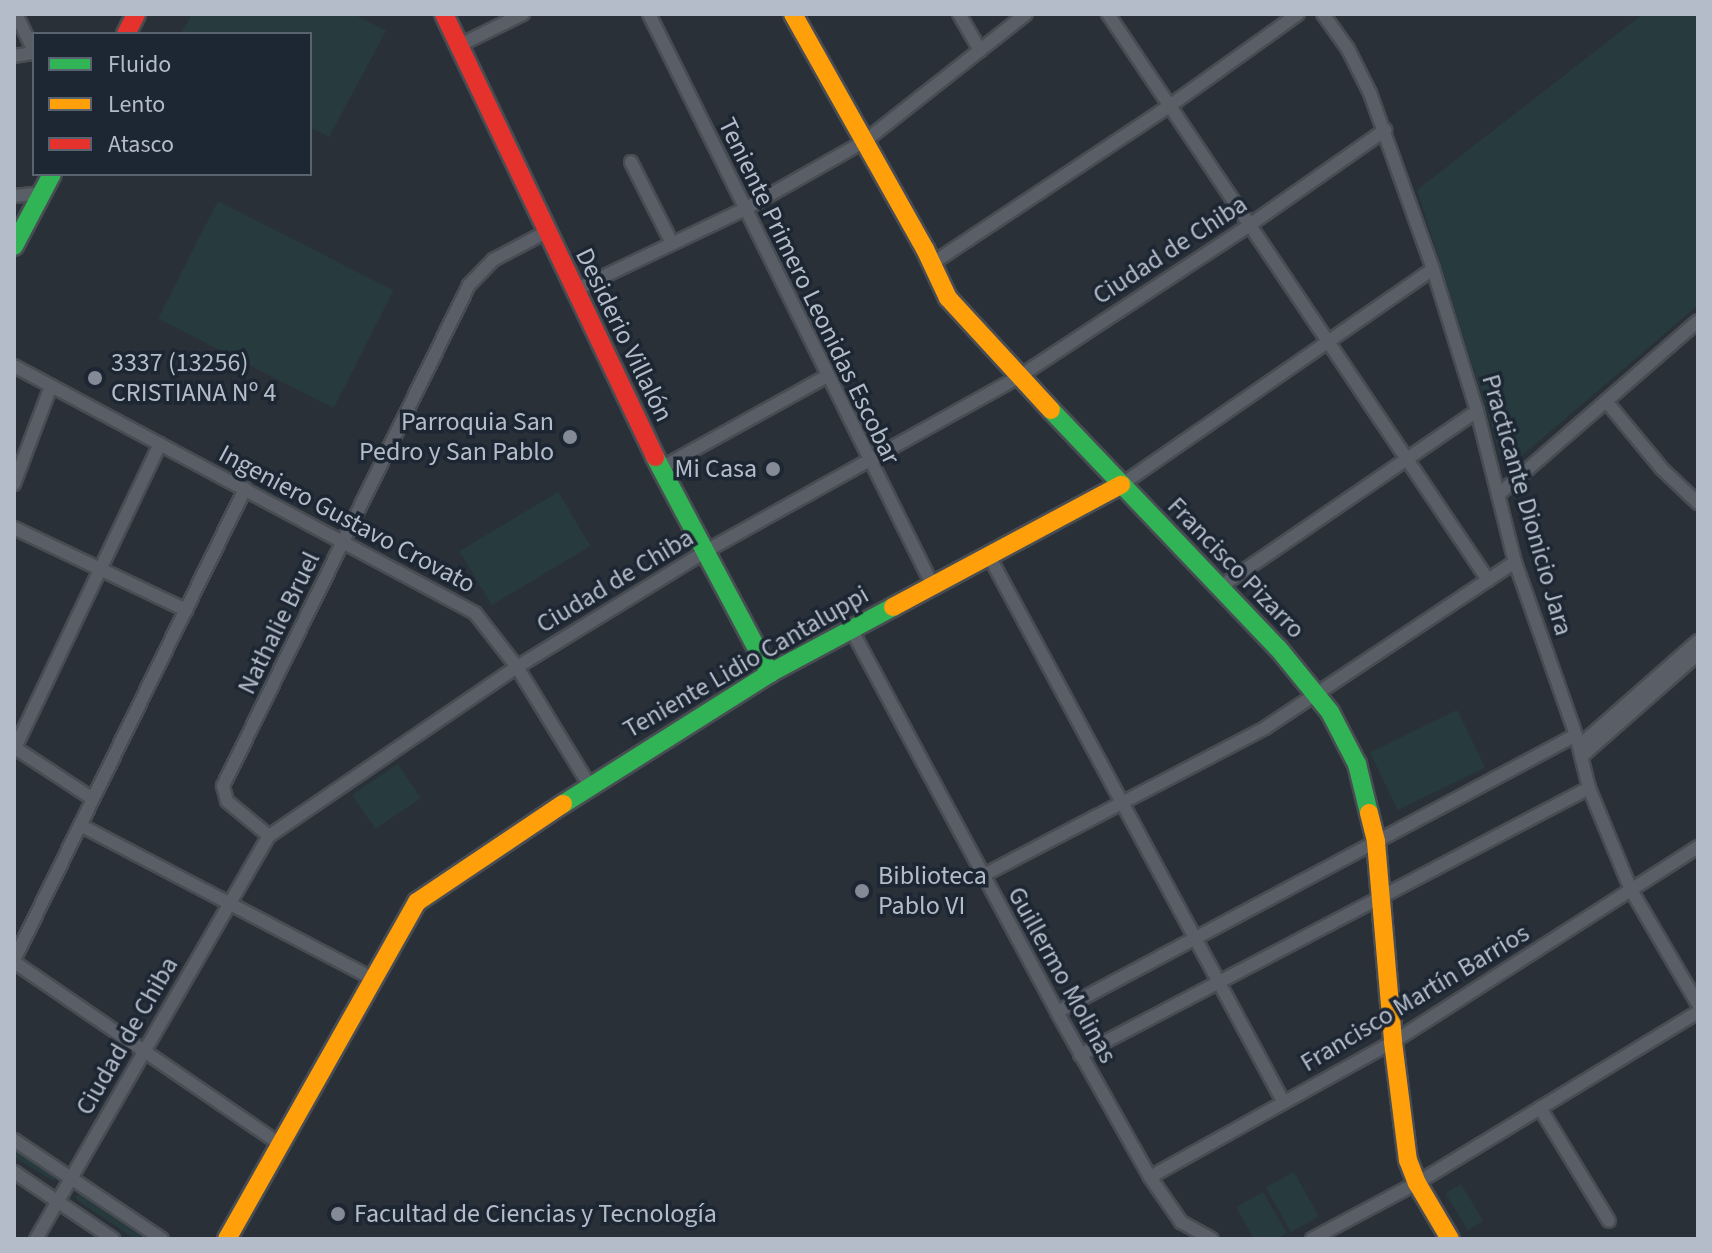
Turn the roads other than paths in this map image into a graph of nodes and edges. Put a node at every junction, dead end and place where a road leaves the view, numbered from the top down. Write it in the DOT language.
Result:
graph roads {
  1 [pos="16,14"];
  2 [pos="136,14"];
  3 [pos="444,14"];
  4 [pos="523,14"];
  5 [pos="649,14"];
  6 [pos="793,14"];
  7 [pos="959,14"];
  8 [pos="1026,14"];
  9 [pos="1108,14"];
  10 [pos="1298,14"];
  11 [pos="1323,14"];
  12 [pos="127,32"];
  13 [pos="460,45"];
  14 [pos="32,48"];
  15 [pos="980,50"];
  16 [pos="1171,105"];
  17 [pos="1385,130"];
  18 [pos="865,141"];
  19 [pos="631,162"];
  20 [pos="51,176"];
  21 [pos="42,193"];
  22 [pos="14,196"];
  23 [pos="743,210"];
  24 [pos="1251,224"];
  25 [pos="546,232"];
  26 [pos="672,243"];
  27 [pos="14,246"];
  28 [pos="933,263"];
  29 [pos="1433,269"];
  30 [pos="573,291"];
  31 [pos="1698,321"];
  32 [pos="1329,342"];
  33 [pos="14,366"];
  34 [pos="827,376"];
  35 [pos="1020,376"];
  36 [pos="51,386"];
  37 [pos="1606,401"];
  38 [pos="1477,411"];
  39 [pos="160,444"];
  40 [pos="1406,461"];
  41 [pos="869,462"];
  42 [pos="661,468"];
  43 [pos="14,484"];
  44 [pos="1121,485"];
  45 [pos="245,489"];
  46 [pos="1498,495"];
  47 [pos="1698,503"];
  48 [pos="14,528"];
  49 [pos="343,541"];
  50 [pos="706,551"];
  51 [pos="989,556"];
  52 [pos="1515,562"];
  53 [pos="99,566"];
  54 [pos="1488,580"];
  55 [pos="933,586"];
  56 [pos="1220,587"];
  57 [pos="186,610"];
  58 [pos="851,629"];
  59 [pos="1698,641"];
  60 [pos="1698,654"];
  61 [pos="517,667"];
  62 [pos="770,673"];
  63 [pos="1317,695"];
  64 [pos="1579,746"];
  65 [pos="590,786"];
  66 [pos="1589,788"];
  67 [pos="93,799"];
  68 [pos="1121,802"];
  69 [pos="80,825"];
  70 [pos="269,836"];
  71 [pos="1376,842"];
  72 [pos="1698,847"];
  73 [pos="982,876"];
  74 [pos="1631,890"];
  75 [pos="1380,898"];
  76 [pos="229,903"];
  77 [pos="1195,938"];
  78 [pos="14,961"];
  79 [pos="372,978"];
  80 [pos="1220,982"];
  81 [pos="1698,1004"];
  82 [pos="1057,1012"];
  83 [pos="1698,1012"];
  84 [pos="1393,1042"];
  85 [pos="144,1050"];
  86 [pos="1080,1055"];
  87 [pos="1284,1103"];
  88 [pos="1540,1108"];
  89 [pos="14,1140"];
  90 [pos="280,1144"];
  91 [pos="14,1172"];
  92 [pos="71,1176"];
  93 [pos="1150,1177"];
  94 [pos="1417,1183"];
  95 [pos="57,1202"];
  96 [pos="1609,1221"];
  97 [pos="36,1239"];
  98 [pos="113,1239"];
  99 [pos="162,1239"];
  100 [pos="227,1239"];
  101 [pos="1212,1239"];
  102 [pos="1312,1239"];
  103 [pos="1450,1239"];
  1 -- 14 [label="street"];
  2 -- 12 [label="street"];
  3 -- 13 [label="street, Desiderio Villalón"];
  4 -- 13 [label="street"];
  5 -- 23 [label="street, Teniente Primero Leonidas Escobar"];
  6 -- 18 [label="street, Francisco Pizarro"];
  7 -- 15 [label="street"];
  8 -- 15 [label="street"];
  9 -- 16 [label="street"];
  10 -- 16 [label="street"];
  11 -- 17 [label="street, Practicante Dionicio Jara"];
  13 -- 25 [label="street, Desiderio Villalón"];
  15 -- 18 [label="street"];
  16 -- 24 [label="street"];
  16 -- 28 [label="street"];
  17 -- 24 [label="street, Ciudad de Chiba"];
  17 -- 29 [label="street, Practicante Dionicio Jara"];
  18 -- 23 [label="street"];
  18 -- 28 [label="street, Francisco Pizarro"];
  19 -- 26 [label="street"];
  20 -- 21 [label="street"];
  21 -- 22 [label="street"];
  21 -- 27 [label="street"];
  23 -- 26 [label="street"];
  23 -- 34 [label="street, Teniente Primero Leonidas Escobar"];
  24 -- 32 [label="street"];
  24 -- 35 [label="street, Ciudad de Chiba"];
  25 -- 30 [label="street, Desiderio Villalón"];
  25 -- 49 [label="street, Nathalie Bruel"];
  26 -- 30 [label="street"];
  28 -- 35 [label="street, Francisco Pizarro"];
  29 -- 32 [label="street, Teniente Lidio Cantaluppi"];
  29 -- 38 [label="street, Practicante Dionicio Jara"];
  30 -- 42 [label="street, Desiderio Villalón"];
  31 -- 37 [label="street"];
  32 -- 40 [label="street"];
  32 -- 44 [label="street, Teniente Lidio Cantaluppi"];
  33 -- 36 [label="street, Ingeniero Gustavo Crovato"];
  34 -- 41 [label="street, Teniente Primero Leonidas Escobar"];
  34 -- 42 [label="street"];
  35 -- 41 [label="street, Ciudad de Chiba"];
  35 -- 44 [label="street, Francisco Pizarro"];
  36 -- 39 [label="street, Ingeniero Gustavo Crovato"];
  36 -- 43 [label="street"];
  37 -- 46 [label="street"];
  37 -- 47 [label="street"];
  38 -- 40 [label="street"];
  38 -- 46 [label="street, Practicante Dionicio Jara"];
  39 -- 45 [label="street, Ingeniero Gustavo Crovato"];
  39 -- 53 [label="street"];
  40 -- 54 [label="street"];
  40 -- 56 [label="street"];
  41 -- 50 [label="street, Ciudad de Chiba"];
  41 -- 55 [label="street, Teniente Primero Leonidas Escobar"];
  42 -- 50 [label="street, Desiderio Villalón"];
  44 -- 51 [label="street, Teniente Lidio Cantaluppi"];
  44 -- 56 [label="street, Francisco Pizarro"];
  45 -- 49 [label="street, Ingeniero Gustavo Crovato"];
  45 -- 57 [label="street"];
  46 -- 52 [label="street, Practicante Dionicio Jara"];
  48 -- 53 [label="street"];
  49 -- 61 [label="street, Ingeniero Gustavo Crovato"];
  49 -- 70 [label="street, Nathalie Bruel"];
  50 -- 61 [label="street, Ciudad de Chiba"];
  50 -- 62 [label="street, Desiderio Villalón"];
  51 -- 55 [label="street, Teniente Lidio Cantaluppi"];
  51 -- 68 [label="street"];
  52 -- 54 [label="street"];
  52 -- 64 [label="street, Practicante Dionicio Jara"];
  53 -- 57 [label="street"];
  53 -- 67 [label="street"];
  54 -- 63 [label="street"];
  55 -- 58 [label="street, Teniente Lidio Cantaluppi"];
  56 -- 63 [label="street, Francisco Pizarro"];
  57 -- 67 [label="street"];
  58 -- 62 [label="street, Teniente Lidio Cantaluppi"];
  58 -- 73 [label="street, Guillermo Molinas"];
  59 -- 64 [label="street"];
  60 -- 64 [label="street"];
  61 -- 65 [label="street, Ingeniero Gustavo Crovato"];
  61 -- 70 [label="street, Ciudad de Chiba"];
  62 -- 65 [label="street, Teniente Lidio Cantaluppi"];
  63 -- 68 [label="street"];
  63 -- 71 [label="street, Francisco Pizarro"];
  64 -- 66 [label="street, Practicante Dionicio Jara"];
  64 -- 71 [label="street"];
  65 -- 79 [label="street, Teniente Lidio Cantaluppi"];
  66 -- 74 [label="street, Practicante Dionicio Jara"];
  66 -- 75 [label="street"];
  67 -- 69 [label="street"];
  68 -- 73 [label="street"];
  68 -- 77 [label="street"];
  69 -- 76 [label="street"];
  69 -- 78 [label="street"];
  70 -- 76 [label="street, Ciudad de Chiba"];
  71 -- 75 [label="street, Francisco Pizarro"];
  71 -- 77 [label="street"];
  72 -- 74 [label="street, Francisco Martín Barrios"];
  73 -- 82 [label="street, Guillermo Molinas"];
  74 -- 81 [label="street, Practicante Dionicio Jara"];
  74 -- 84 [label="street, Francisco Martín Barrios"];
  75 -- 80 [label="street"];
  75 -- 84 [label="street, Francisco Pizarro"];
  76 -- 79 [label="street"];
  76 -- 85 [label="street, Ciudad de Chiba"];
  77 -- 80 [label="street"];
  77 -- 82 [label="street"];
  78 -- 85 [label="street"];
  79 -- 90 [label="street, Teniente Lidio Cantaluppi"];
  80 -- 86 [label="street"];
  80 -- 87 [label="street"];
  82 -- 86 [label="street, Guillermo Molinas"];
  83 -- 88 [label="street"];
  84 -- 87 [label="street, Francisco Martín Barrios"];
  84 -- 94 [label="street, Francisco Pizarro"];
  85 -- 90 [label="street"];
  85 -- 92 [label="street, Ciudad de Chiba"];
  86 -- 93 [label="street, Guillermo Molinas"];
  87 -- 93 [label="street, Francisco Martín Barrios"];
  88 -- 94 [label="street"];
  88 -- 96 [label="street"];
  89 -- 92 [label="street"];
  90 -- 100 [label="street, Teniente Lidio Cantaluppi"];
  91 -- 95 [label="street"];
  92 -- 95 [label="street, Ciudad de Chiba"];
  92 -- 99 [label="street"];
  93 -- 101 [label="street, Guillermo Molinas"];
  94 -- 102 [label="street"];
  94 -- 103 [label="street, Francisco Pizarro"];
  95 -- 97 [label="street, Ciudad de Chiba"];
  95 -- 98 [label="street"];
}
